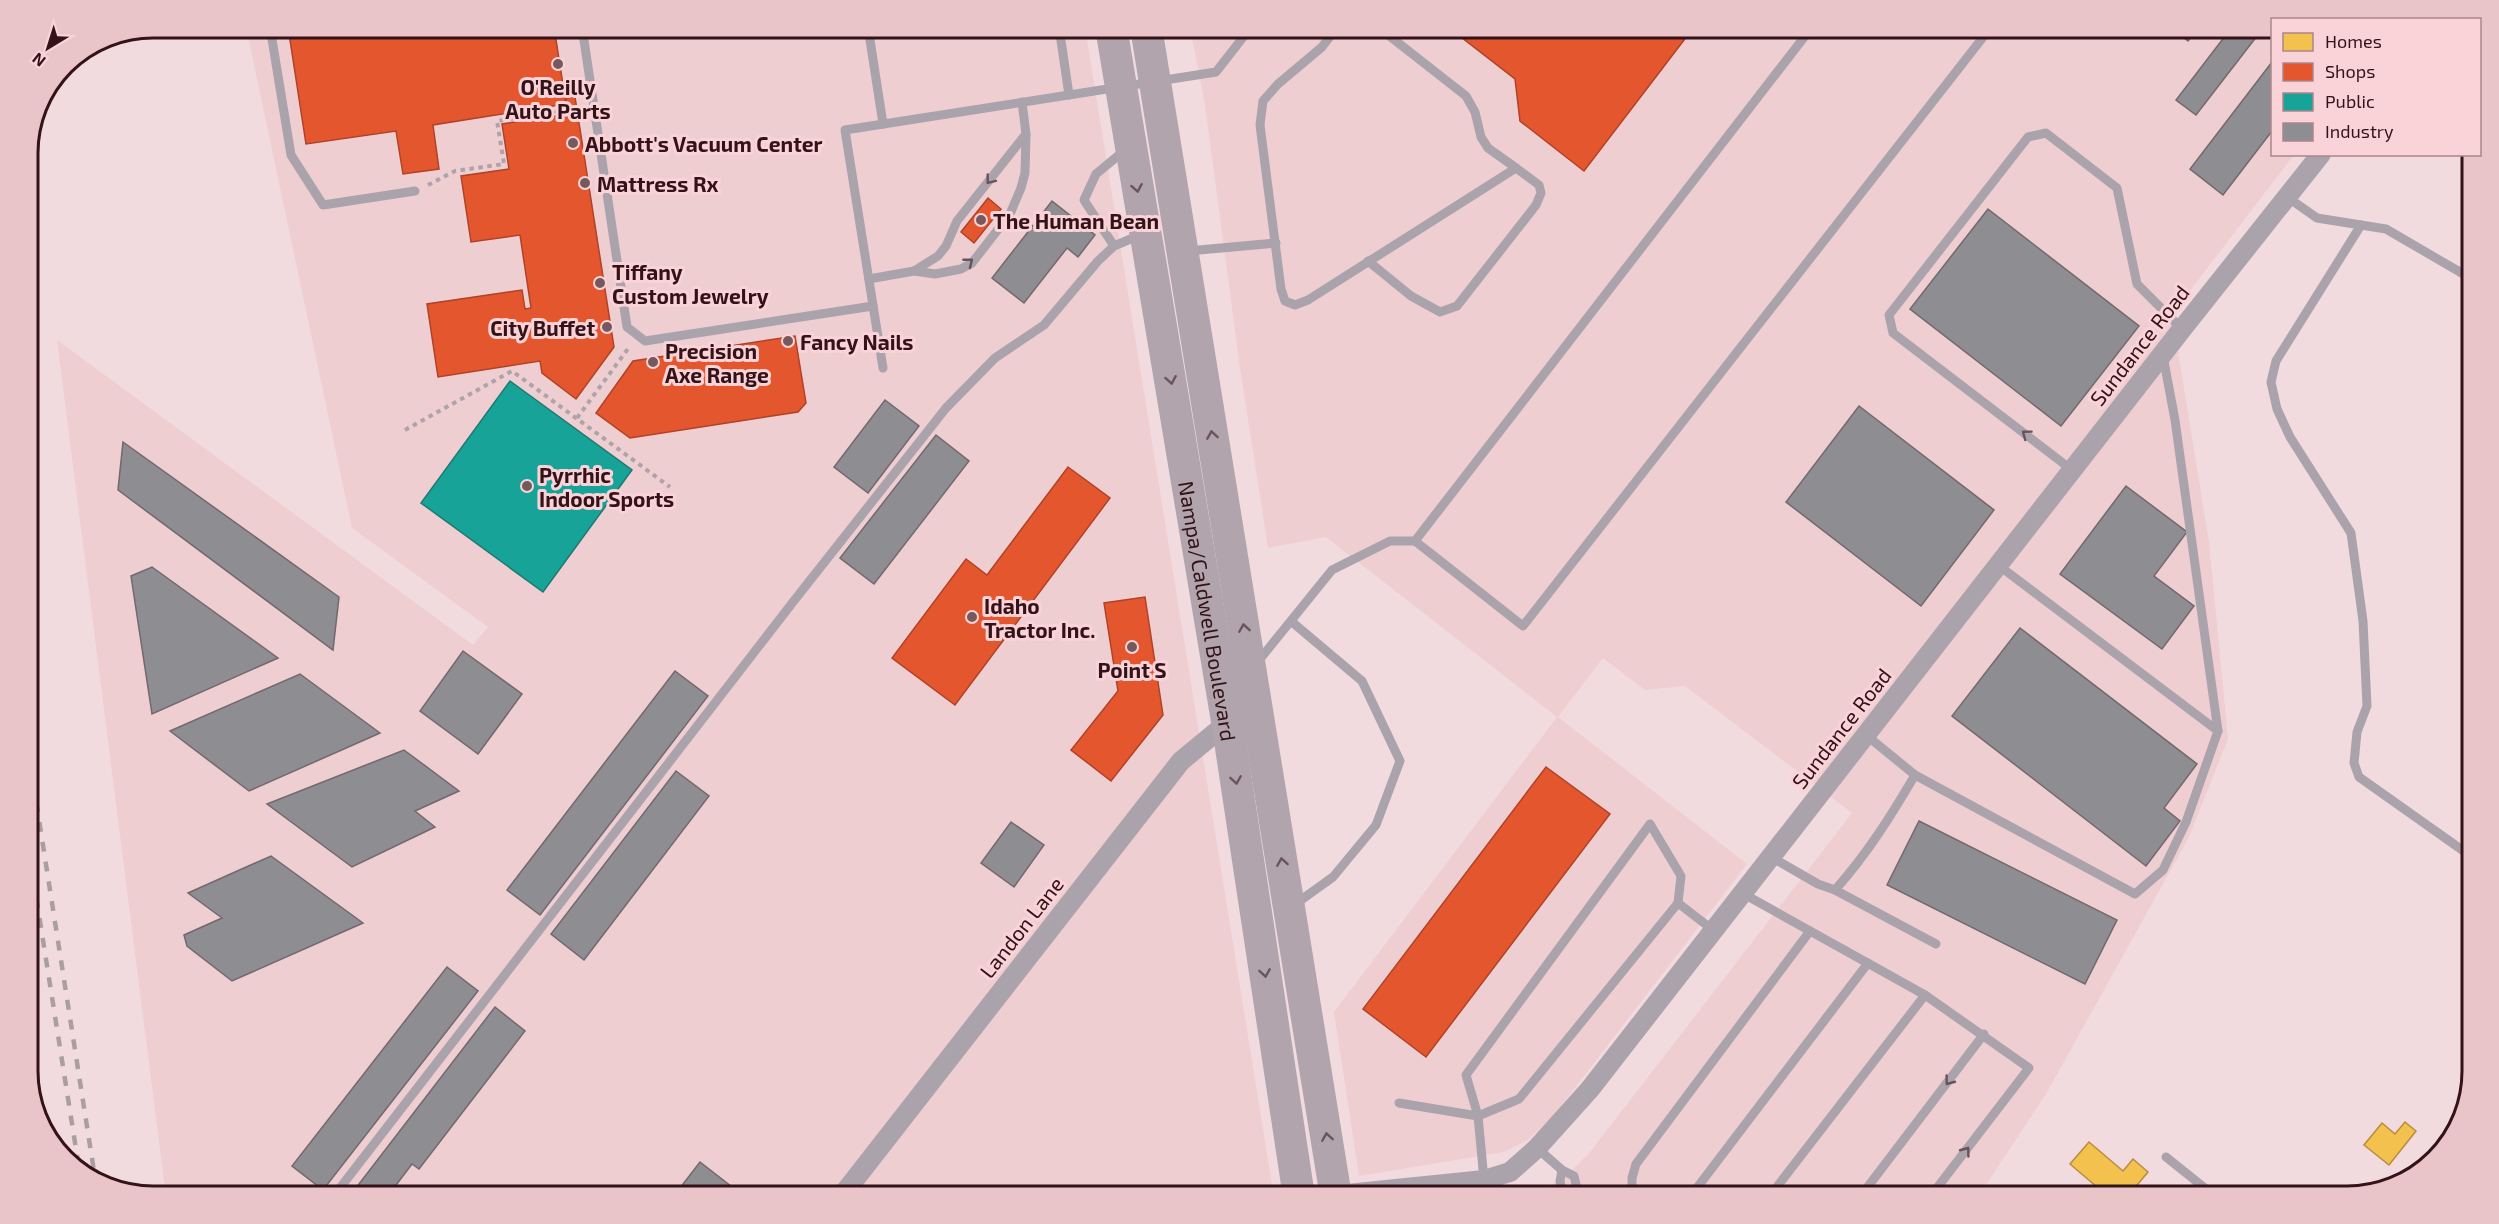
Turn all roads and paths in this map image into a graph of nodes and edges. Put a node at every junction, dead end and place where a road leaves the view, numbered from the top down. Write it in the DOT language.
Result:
graph roads {
  1 [pos="272,38"];
  2 [pos="584,38"];
  3 [pos="870,38"];
  4 [pos="1061,38"];
  5 [pos="1112,38"];
  6 [pos="1148,38"];
  7 [pos="1242,38"];
  8 [pos="1329,38"];
  9 [pos="1392,38"];
  10 [pos="1804,38"];
  11 [pos="1981,38"];
  12 [pos="1155,81"];
  13 [pos="1119,87"];
  14 [pos="1069,95"];
  15 [pos="1022,102"];
  16 [pos="594,106"];
  17 [pos="883,124"];
  18 [pos="1026,134"];
  19 [pos="1130,147"];
  20 [pos="2319,156"];
  21 [pos="1516,168"];
  22 [pos="415,191"];
  23 [pos="2287,197"];
  24 [pos="2361,225"];
  25 [pos="1145,233"];
  26 [pos="1276,243"];
  27 [pos="1114,246"];
  28 [pos="1182,251"];
  29 [pos="1368,261"];
  30 [pos="914,271"];
  31 [pos="2461,273"];
  32 [pos="869,279"];
  33 [pos="873,306"];
  34 [pos="2182,329"];
  35 [pos="638,335"];
  36 [pos="2163,354"];
  37 [pos="883,368"];
  38 [pos="577,418"];
  39 [pos="405,430"];
  40 [pos="2072,470"];
  41 [pos="670,487"];
  42 [pos="1415,541"];
  43 [pos="1998,565"];
  44 [pos="1292,622"];
  45 [pos="1251,671"];
  46 [pos="1257,708"];
  47 [pos="1227,721"];
  48 [pos="2218,731"];
  49 [pos="1866,735"];
  50 [pos="1915,775"];
  51 [pos="2462,850"];
  52 [pos="1771,857"];
  53 [pos="1835,890"];
  54 [pos="1742,893"];
  55 [pos="1678,903"];
  56 [pos="1289,908"];
  57 [pos="1713,930"];
  58 [pos="1810,931"];
  59 [pos="1936,944"];
  60 [pos="1868,963"];
  61 [pos="1925,995"];
  62 [pos="1984,1034"];
  63 [pos="1399,1103"];
  64 [pos="1478,1116"];
  65 [pos="1538,1148"];
  66 [pos="2166,1157"];
  67 [pos="1562,1170"];
  68 [pos="1484,1180"];
  69 [pos="342,1186"];
  70 [pos="850,1186"];
  71 [pos="1297,1186"];
  72 [pos="1329,1186"];
  73 [pos="1426,1186"];
  74 [pos="1561,1186"];
  75 [pos="1576,1186"];
  76 [pos="1632,1186"];
  77 [pos="1698,1186"];
  78 [pos="1778,1186"];
  79 [pos="1868,1186"];
  80 [pos="1938,1186"];
  81 [pos="2202,1186"];
  1 -- 22 [label="lane"];
  2 -- 16 [label="lane"];
  3 -- 17 [label="lane"];
  4 -- 14 [label="lane"];
  5 -- 13 [label="main road, Nampa/Caldwell Boulevard"];
  6 -- 12 [label="main road, Nampa/Caldwell Boulevard"];
  7 -- 12 [label="lane"];
  8 -- 26 [label="lane"];
  9 -- 21 [label="lane"];
  10 -- 42 [label="lane"];
  11 -- 42 [label="lane"];
  12 -- 13 [label="lane"];
  12 -- 28 [label="main road, Nampa/Caldwell Boulevard"];
  13 -- 14 [label="lane"];
  13 -- 19 [label="main road, Nampa/Caldwell Boulevard"];
  14 -- 15 [label="lane"];
  15 -- 17 [label="lane"];
  15 -- 18 [label="lane"];
  16 -- 22 [label="path"];
  16 -- 35 [label="lane"];
  17 -- 32 [label="lane"];
  18 -- 30 [label="lane, one-way"];
  30 -- 18 [label="lane, one-way"];
  19 -- 25 [label="main road, Nampa/Caldwell Boulevard, one-way"];
  19 -- 27 [label="lane"];
  20 -- 23 [label="street, Sundance Road"];
  21 -- 29 [label="lane"];
  21 -- 29 [label="lane"];
  23 -- 24 [label="lane"];
  23 -- 34 [label="street, Sundance Road"];
  24 -- 31 [label="lane"];
  24 -- 51 [label="lane"];
  25 -- 27 [label="lane"];
  25 -- 47 [label="main road, Nampa/Caldwell Boulevard, one-way"];
  26 -- 28 [label="lane"];
  26 -- 29 [label="lane"];
  27 -- 69 [label="lane"];
  45 -- 28 [label="main road, Nampa/Caldwell Boulevard, one-way"];
  30 -- 32 [label="lane"];
  32 -- 33 [label="lane"];
  33 -- 35 [label="lane"];
  33 -- 37 [label="lane"];
  34 -- 36 [label="street, Sundance Road"];
  40 -- 34 [label="lane, one-way"];
  35 -- 38 [label="path"];
  36 -- 40 [label="street, Sundance Road"];
  36 -- 48 [label="lane"];
  38 -- 39 [label="path"];
  38 -- 41 [label="path"];
  40 -- 43 [label="street, Sundance Road"];
  42 -- 44 [label="lane"];
  43 -- 48 [label="lane"];
  43 -- 49 [label="street, Sundance Road"];
  44 -- 45 [label="lane"];
  44 -- 56 [label="lane"];
  45 -- 46 [label="main road, Nampa/Caldwell Boulevard"];
  46 -- 47 [label="street, Landon Lane"];
  56 -- 46 [label="main road, Nampa/Caldwell Boulevard, one-way"];
  47 -- 70 [label="street, Landon Lane"];
  47 -- 71 [label="main road, Nampa/Caldwell Boulevard, one-way"];
  48 -- 50 [label="lane"];
  49 -- 50 [label="lane"];
  49 -- 52 [label="street, Sundance Road"];
  50 -- 53 [label="lane"];
  52 -- 53 [label="lane"];
  52 -- 54 [label="street, Sundance Road"];
  53 -- 59 [label="lane"];
  54 -- 57 [label="street, Sundance Road"];
  54 -- 58 [label="lane"];
  55 -- 57 [label="lane"];
  55 -- 64 [label="lane"];
  55 -- 64 [label="lane"];
  72 -- 56 [label="main road, Nampa/Caldwell Boulevard, one-way"];
  57 -- 65 [label="street, Sundance Road"];
  58 -- 60 [label="lane"];
  58 -- 76 [label="lane"];
  60 -- 61 [label="lane"];
  60 -- 77 [label="lane"];
  61 -- 62 [label="lane"];
  61 -- 78 [label="lane"];
  62 -- 79 [label="lane, one-way"];
  80 -- 62 [label="lane, one-way"];
  63 -- 64 [label="lane"];
  64 -- 68 [label="lane"];
  65 -- 67 [label="lane"];
  65 -- 68 [label="street, Sundance Road"];
  66 -- 81 [label="lane"];
  67 -- 74 [label="lane"];
  67 -- 75 [label="lane"];
  68 -- 73 [label="street, Sundance Road"];
}
